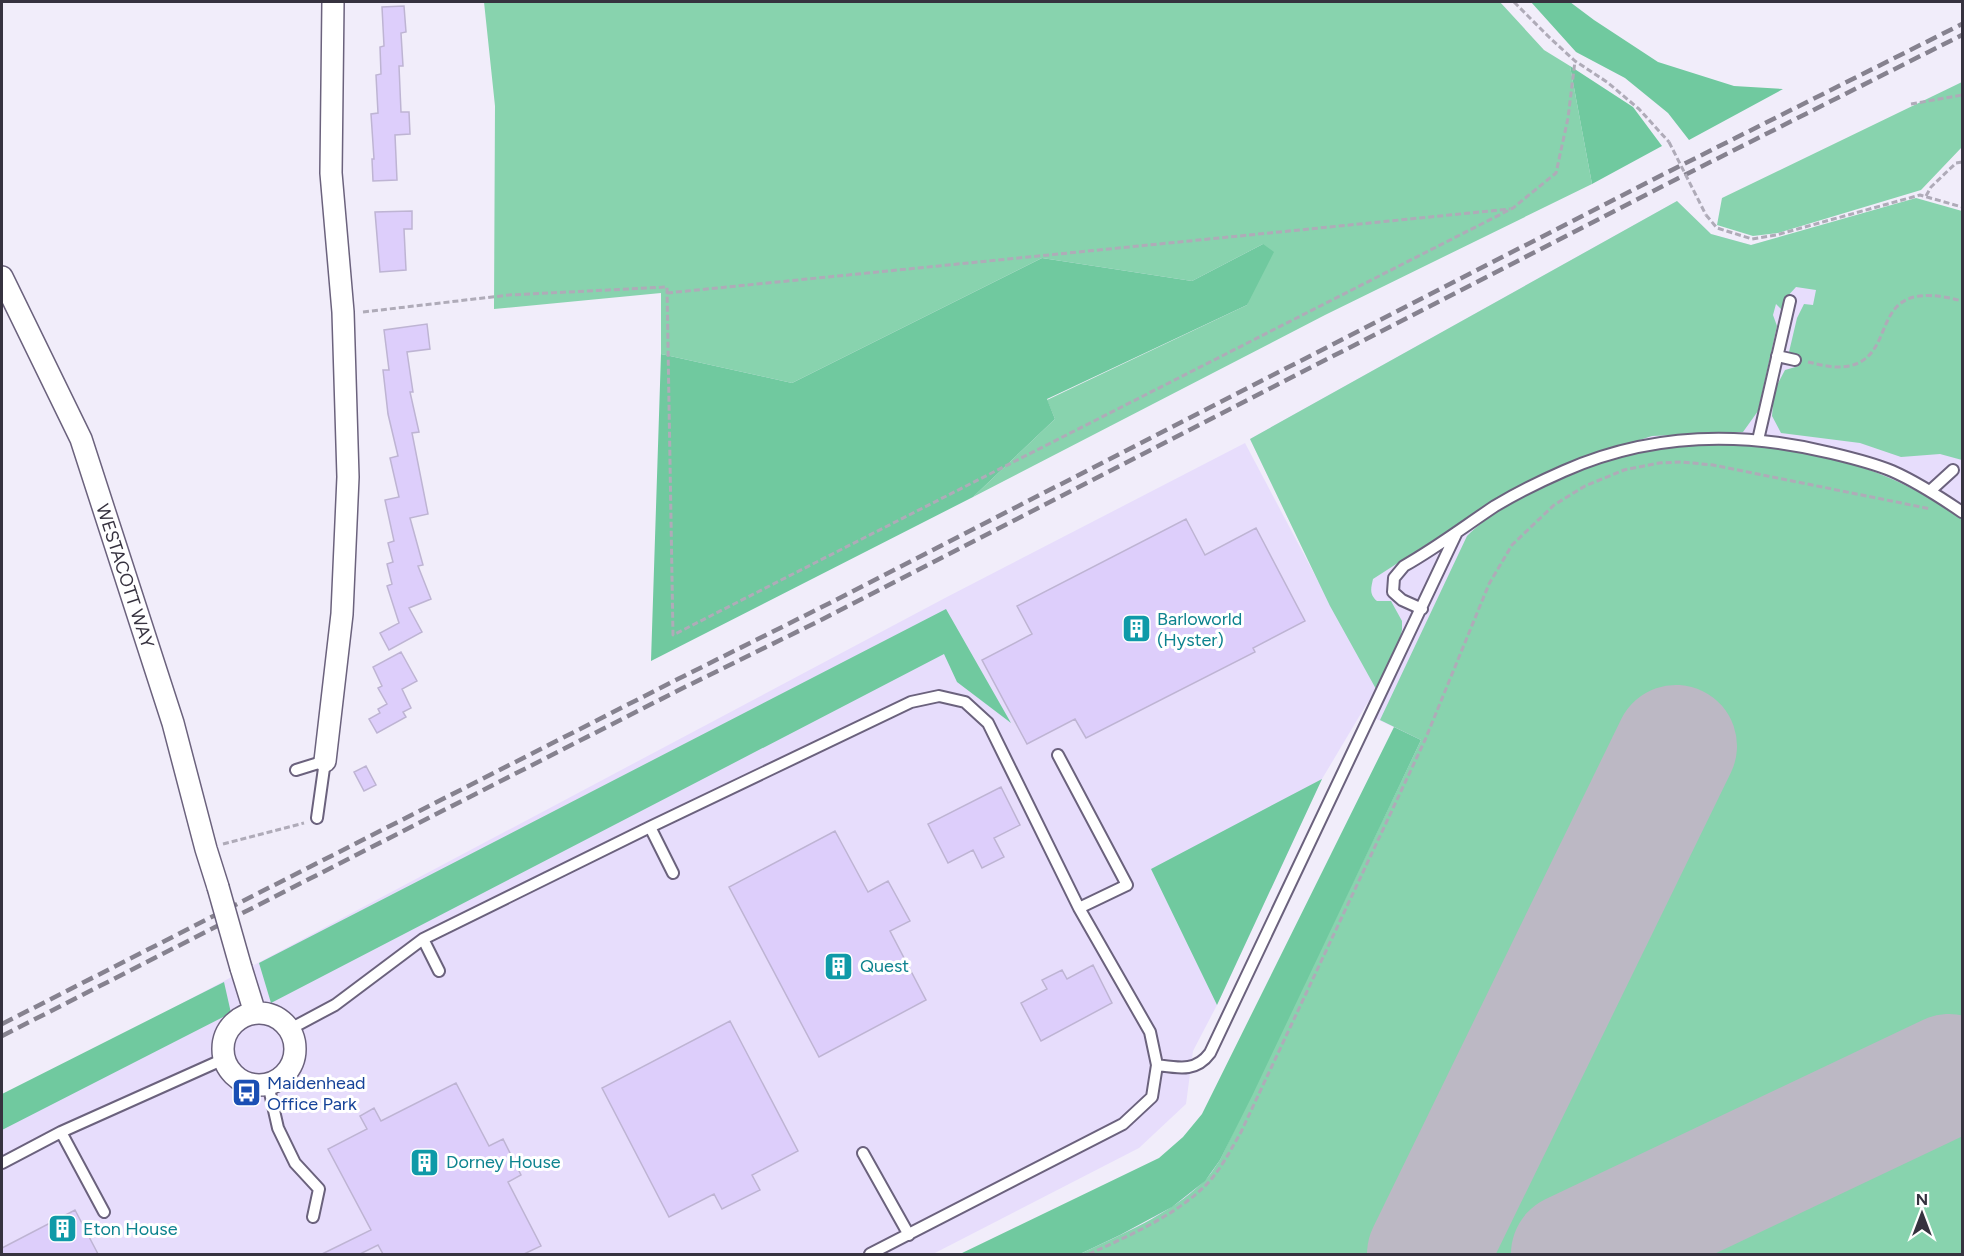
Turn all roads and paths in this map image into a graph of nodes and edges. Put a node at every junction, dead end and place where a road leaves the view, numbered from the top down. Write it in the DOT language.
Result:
graph roads {
  1 [pos="333,2"];
  2 [pos="1514,2"];
  3 [pos="1575,61"];
  4 [pos="1962,94"];
  5 [pos="1911,104"];
  6 [pos="1962,162"];
  7 [pos="1926,196"];
  8 [pos="1962,207"];
  9 [pos="1513,208"];
  10 [pos="2,277"];
  11 [pos="667,293"];
  12 [pos="1790,301"];
  13 [pos="1962,301"];
  14 [pos="343,312"];
  15 [pos="1777,356"];
  16 [pos="1795,360"];
  17 [pos="1758,440"];
  18 [pos="1953,470"];
  19 [pos="1930,492"];
  20 [pos="1938,511"];
  21 [pos="1962,512"];
  22 [pos="1457,532"];
  23 [pos="1422,609"];
  24 [pos="1058,755"];
  25 [pos="325,761"];
  26 [pos="296,770"];
  27 [pos="317,818"];
  28 [pos="650,827"];
  29 [pos="206,849"];
  30 [pos="673,873"];
  31 [pos="1079,908"];
  32 [pos="423,939"];
  33 [pos="439,970"];
  34 [pos="255,1013"];
  35 [pos="290,1029"];
  36 [pos="224,1059"];
  37 [pos="1157,1065"];
  38 [pos="268,1084"];
  39 [pos="61,1132"];
  40 [pos="863,1153"];
  41 [pos="2,1163"];
  42 [pos="104,1212"];
  43 [pos="313,1217"];
  44 [pos="909,1235"];
  45 [pos="870,1254"];
  46 [pos="1089,1254"];
  1 -- 14 [label="street"];
  2 -- 3 [label="path"];
  3 -- 7 [label="path, bridge"];
  3 -- 9 [label="path"];
  4 -- 5 [label="path"];
  6 -- 7 [label="path"];
  7 -- 8 [label="path"];
  9 -- 11 [label="path"];
  9 -- 11 [label="path"];
  10 -- 29 [label="street, WESTACOTT WAY"];
  11 -- 14 [label="path"];
  12 -- 15 [label="lane"];
  13 -- 16 [label="path"];
  14 -- 25 [label="street"];
  15 -- 16 [label="lane"];
  15 -- 17 [label="lane"];
  17 -- 19 [label="lane"];
  17 -- 22 [label="lane"];
  18 -- 19 [label="lane"];
  19 -- 21 [label="lane"];
  20 -- 46 [label="path"];
  22 -- 23 [label="lane"];
  22 -- 23 [label="lane"];
  23 -- 37 [label="lane"];
  24 -- 31 [label="lane"];
  25 -- 26 [label="lane"];
  25 -- 27 [label="lane"];
  27 -- 29 [label="path"];
  28 -- 30 [label="lane"];
  28 -- 31 [label="lane"];
  28 -- 32 [label="lane"];
  29 -- 34 [label="street, WESTACOTT WAY, bridge"];
  31 -- 37 [label="lane"];
  32 -- 33 [label="lane"];
  32 -- 35 [label="lane"];
  34 -- 35 [label="street"];
  34 -- 36 [label="street"];
  35 -- 38 [label="street"];
  36 -- 38 [label="street"];
  36 -- 39 [label="lane"];
  37 -- 44 [label="lane"];
  38 -- 43 [label="lane"];
  39 -- 41 [label="lane"];
  39 -- 42 [label="lane"];
  40 -- 44 [label="lane"];
  44 -- 45 [label="lane"];
}
